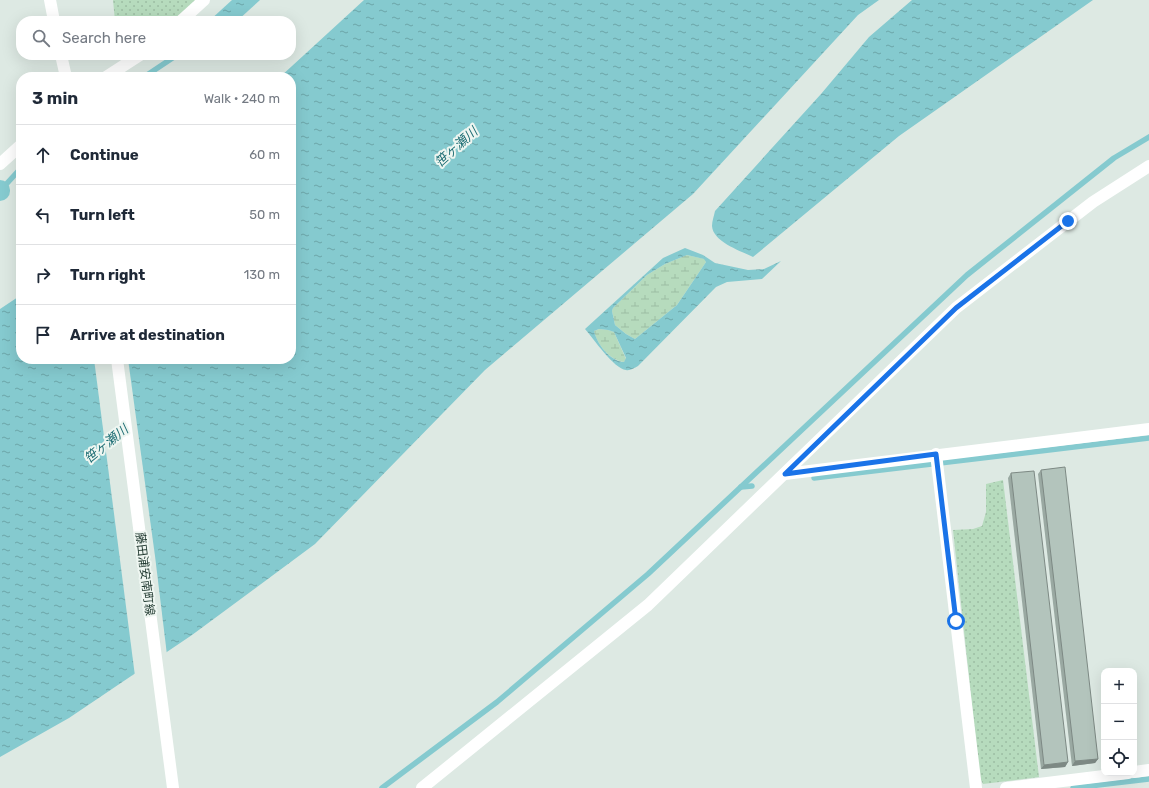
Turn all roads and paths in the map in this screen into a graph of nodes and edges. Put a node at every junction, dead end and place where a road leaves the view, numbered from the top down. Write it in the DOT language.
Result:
graph roads {
  1 [pos="50,0"];
  2 [pos="204,0"];
  3 [pos="53,16"];
  4 [pos="186,16"];
  5 [pos="62,60"];
  6 [pos="132,60"];
  7 [pos="65,72"];
  8 [pos="114,72"];
  9 [pos="16,149"];
  10 [pos="0,164"];
  11 [pos="1149,166"];
  12 [pos="118,364"];
  13 [pos="1149,429"];
  14 [pos="937,461"];
  15 [pos="785,474"];
  16 [pos="1149,770"];
  17 [pos="1137,772"];
  18 [pos="1104,776"];
  19 [pos="173,788"];
  20 [pos="422,788"];
  21 [pos="976,788"];
  22 [pos="1006,788"];
  1 -- 3 [label="street"];
  2 -- 4 [label="street"];
  5 -- 7 [label="street"];
  6 -- 8 [label="street"];
  9 -- 10 [label="street"];
  11 -- 15 [label="street"];
  12 -- 19 [label="street, 藤田浦安南町線"];
  13 -- 14 [label="street"];
  14 -- 15 [label="street"];
  14 -- 21 [label="street"];
  15 -- 20 [label="street"];
  16 -- 17 [label="street"];
  18 -- 22 [label="street"];
}
